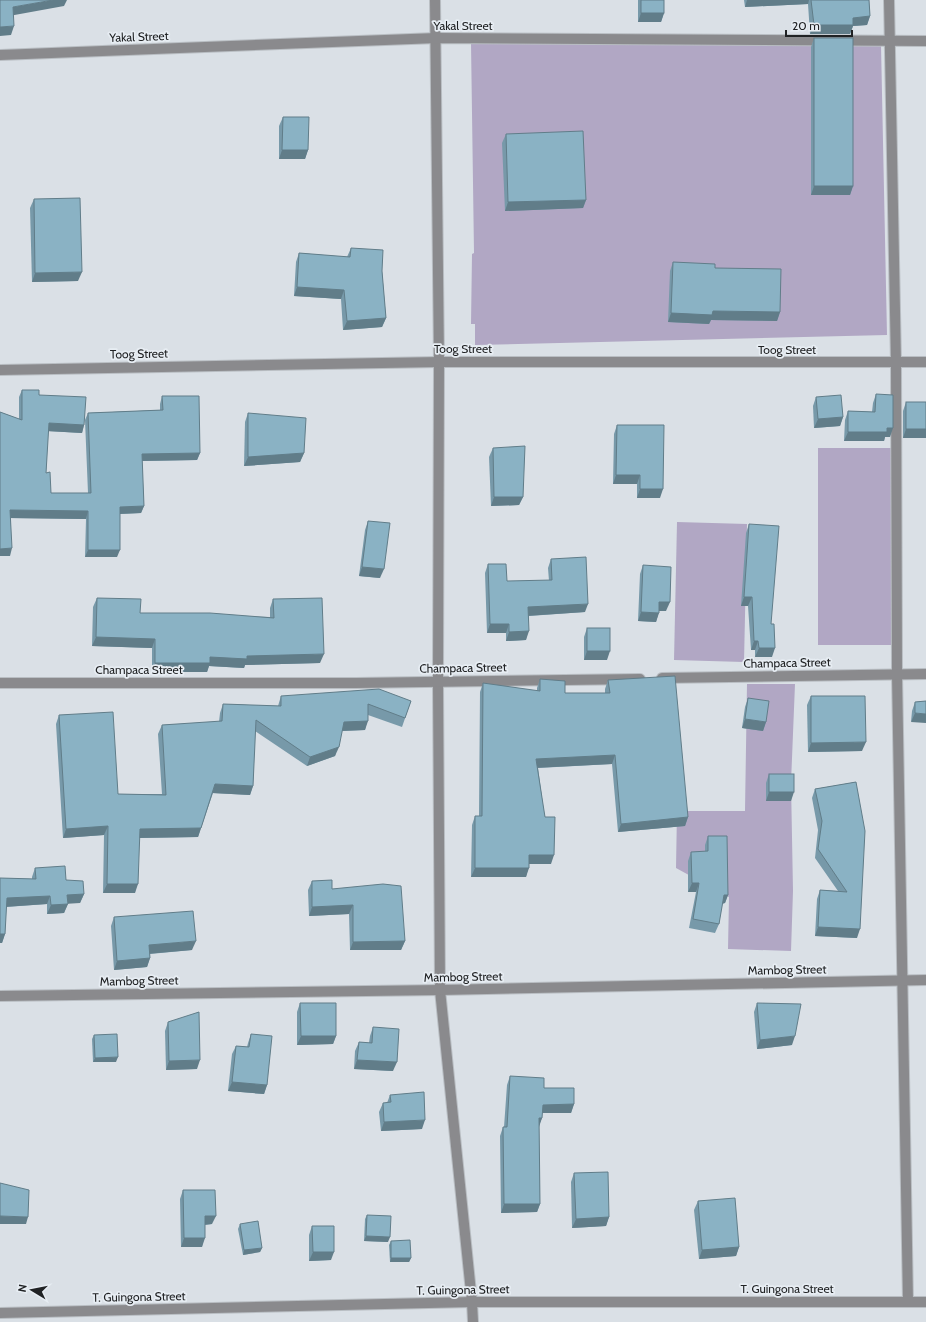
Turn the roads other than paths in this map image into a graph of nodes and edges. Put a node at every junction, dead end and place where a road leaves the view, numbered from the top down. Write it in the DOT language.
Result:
graph roads {
  1 [pos="435,0"];
  2 [pos="889,0"];
  3 [pos="437,38"];
  4 [pos="889,41"];
  5 [pos="926,41"];
  6 [pos="0,55"];
  7 [pos="439,362"];
  8 [pos="926,362"];
  9 [pos="896,363"];
  10 [pos="0,370"];
  11 [pos="897,674"];
  12 [pos="926,674"];
  13 [pos="438,682"];
  14 [pos="0,683"];
  15 [pos="926,980"];
  16 [pos="903,981"];
  17 [pos="440,990"];
  18 [pos="0,996"];
  19 [pos="472,1302"];
  20 [pos="908,1302"];
  21 [pos="926,1302"];
  22 [pos="0,1312"];
  23 [pos="473,1322"];
  1 -- 3 [label="street"];
  2 -- 4 [label="street"];
  3 -- 4 [label="street, Yakal Street"];
  3 -- 6 [label="street, Yakal Street"];
  3 -- 7 [label="street"];
  4 -- 5 [label="street, Yakal Street"];
  4 -- 9 [label="street"];
  7 -- 9 [label="street, Toog Street"];
  7 -- 10 [label="street, Toog Street"];
  7 -- 13 [label="street"];
  8 -- 9 [label="street, Toog Street"];
  9 -- 11 [label="street"];
  11 -- 12 [label="street, Champaca Street"];
  11 -- 13 [label="street, Champaca Street"];
  11 -- 16 [label="street"];
  13 -- 14 [label="street, Champaca Street"];
  13 -- 17 [label="street"];
  15 -- 16 [label="street, Mambog Street"];
  16 -- 17 [label="street, Mambog Street"];
  16 -- 20 [label="street"];
  17 -- 18 [label="street, Mambog Street"];
  17 -- 19 [label="street"];
  19 -- 20 [label="street, T. Guingona Street"];
  19 -- 22 [label="street, T. Guingona Street"];
  19 -- 23 [label="street"];
  20 -- 21 [label="street, T. Guingona Street"];
}
